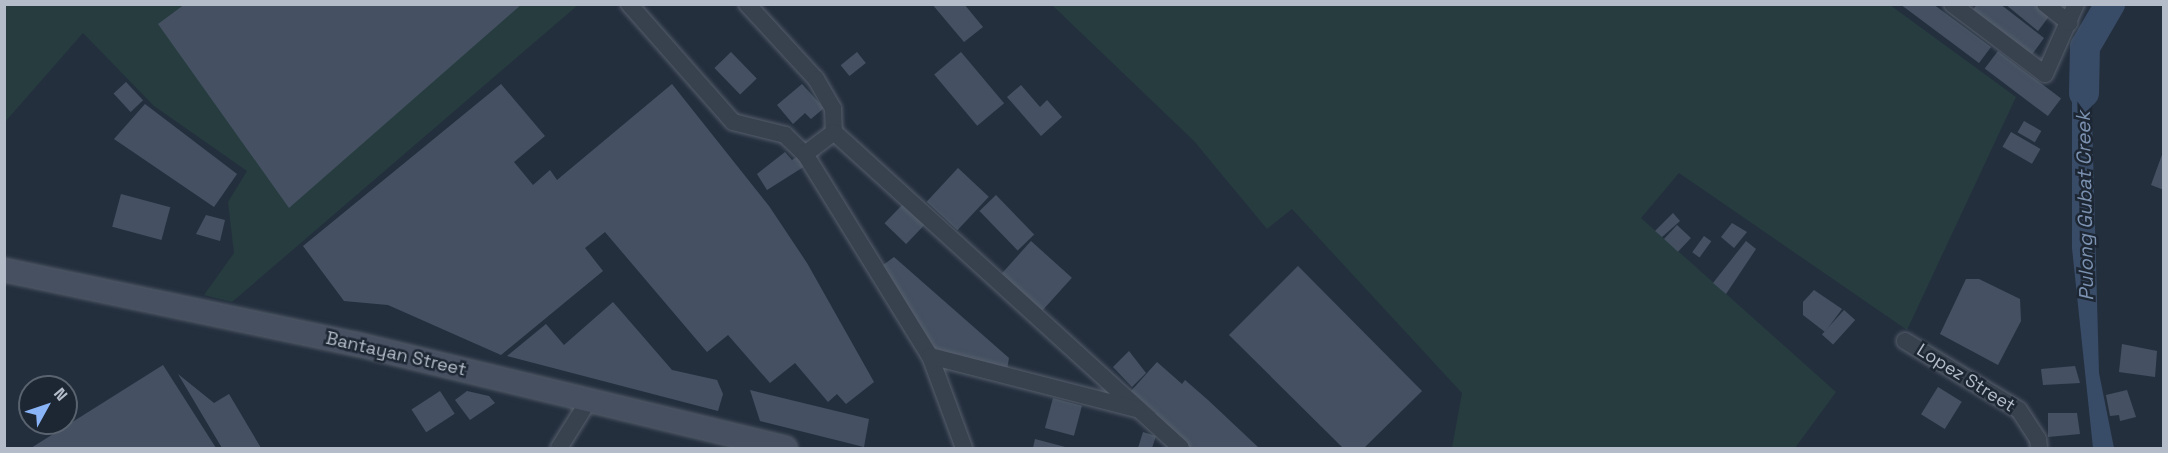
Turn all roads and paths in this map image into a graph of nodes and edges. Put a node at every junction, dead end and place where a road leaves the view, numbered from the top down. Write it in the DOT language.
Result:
graph roads {
  1 [pos="629,4"];
  2 [pos="747,4"];
  3 [pos="1953,4"];
  4 [pos="2045,4"];
  5 [pos="2076,4"];
  6 [pos="2068,23"];
  7 [pos="834,132"];
  8 [pos="805,154"];
  9 [pos="4,270"];
  10 [pos="1905,341"];
  11 [pos="930,356"];
  12 [pos="589,400"];
  13 [pos="1140,410"];
  14 [pos="559,448"];
  15 [pos="786,448"];
  16 [pos="964,448"];
  17 [pos="1181,448"];
  18 [pos="2039,448"];
  1 -- 8 [label="street"];
  2 -- 7 [label="street"];
  3 -- 6 [label="street"];
  4 -- 6 [label="street"];
  5 -- 6 [label="street"];
  7 -- 8 [label="street"];
  7 -- 13 [label="street"];
  8 -- 11 [label="street"];
  9 -- 12 [label="main road, Bantayan Street"];
  10 -- 18 [label="street, Lopez Street"];
  11 -- 13 [label="street"];
  11 -- 16 [label="street"];
  12 -- 14 [label="street"];
  12 -- 15 [label="main road, Bantayan Street"];
  13 -- 17 [label="street"];
}
